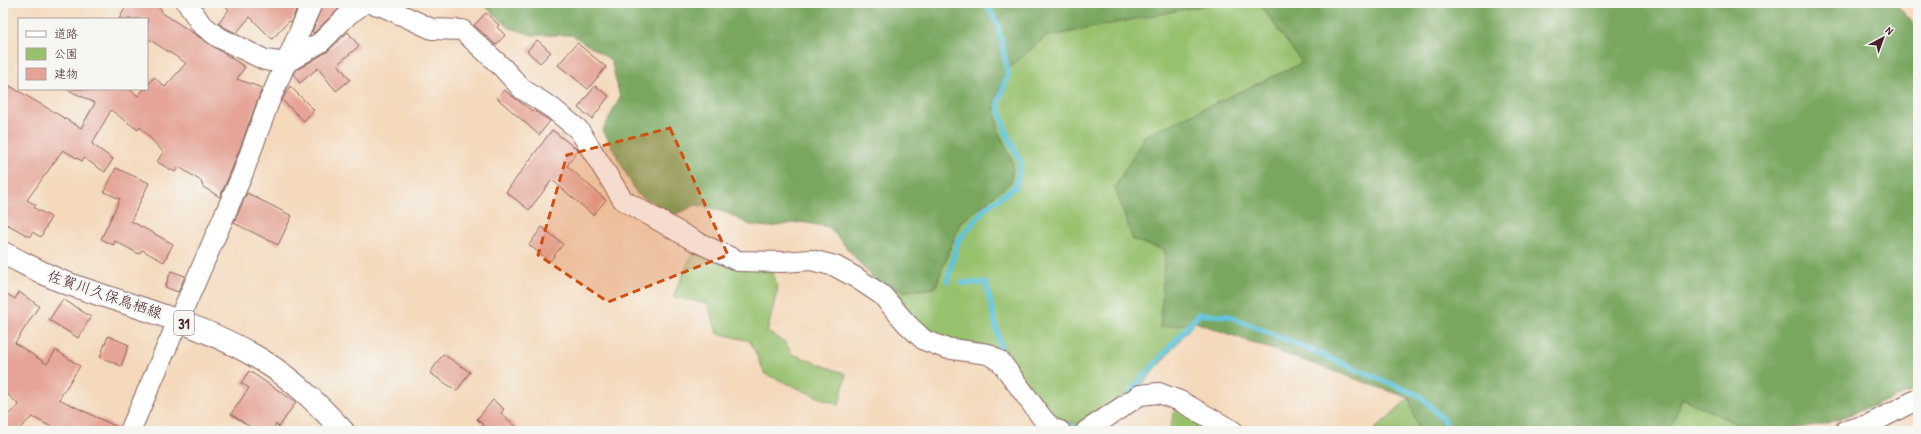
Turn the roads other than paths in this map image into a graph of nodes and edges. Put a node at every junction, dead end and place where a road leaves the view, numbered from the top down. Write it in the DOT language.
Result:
graph roads {
  1 [pos="187,3"];
  2 [pos="312,3"];
  3 [pos="365,3"];
  4 [pos="370,3"];
  5 [pos="286,63"];
  6 [pos="3,253"];
  7 [pos="177,320"];
  8 [pos="1918,399"];
  9 [pos="130,431"];
  10 [pos="343,431"];
  11 [pos="1060,431"];
  12 [pos="1086,431"];
  13 [pos="1233,431"];
  14 [pos="1845,431"];
  1 -- 5 [label="street"];
  2 -- 5 [label="street"];
  3 -- 5 [label="street"];
  4 -- 11 [label="street"];
  5 -- 7 [label="street"];
  6 -- 7 [label="main road, 佐賀川久保鳥栖線 / 31"];
  7 -- 9 [label="street"];
  7 -- 10 [label="main road, 佐賀川久保鳥栖線 / 31"];
  8 -- 14 [label="street"];
  12 -- 13 [label="street"];
}
